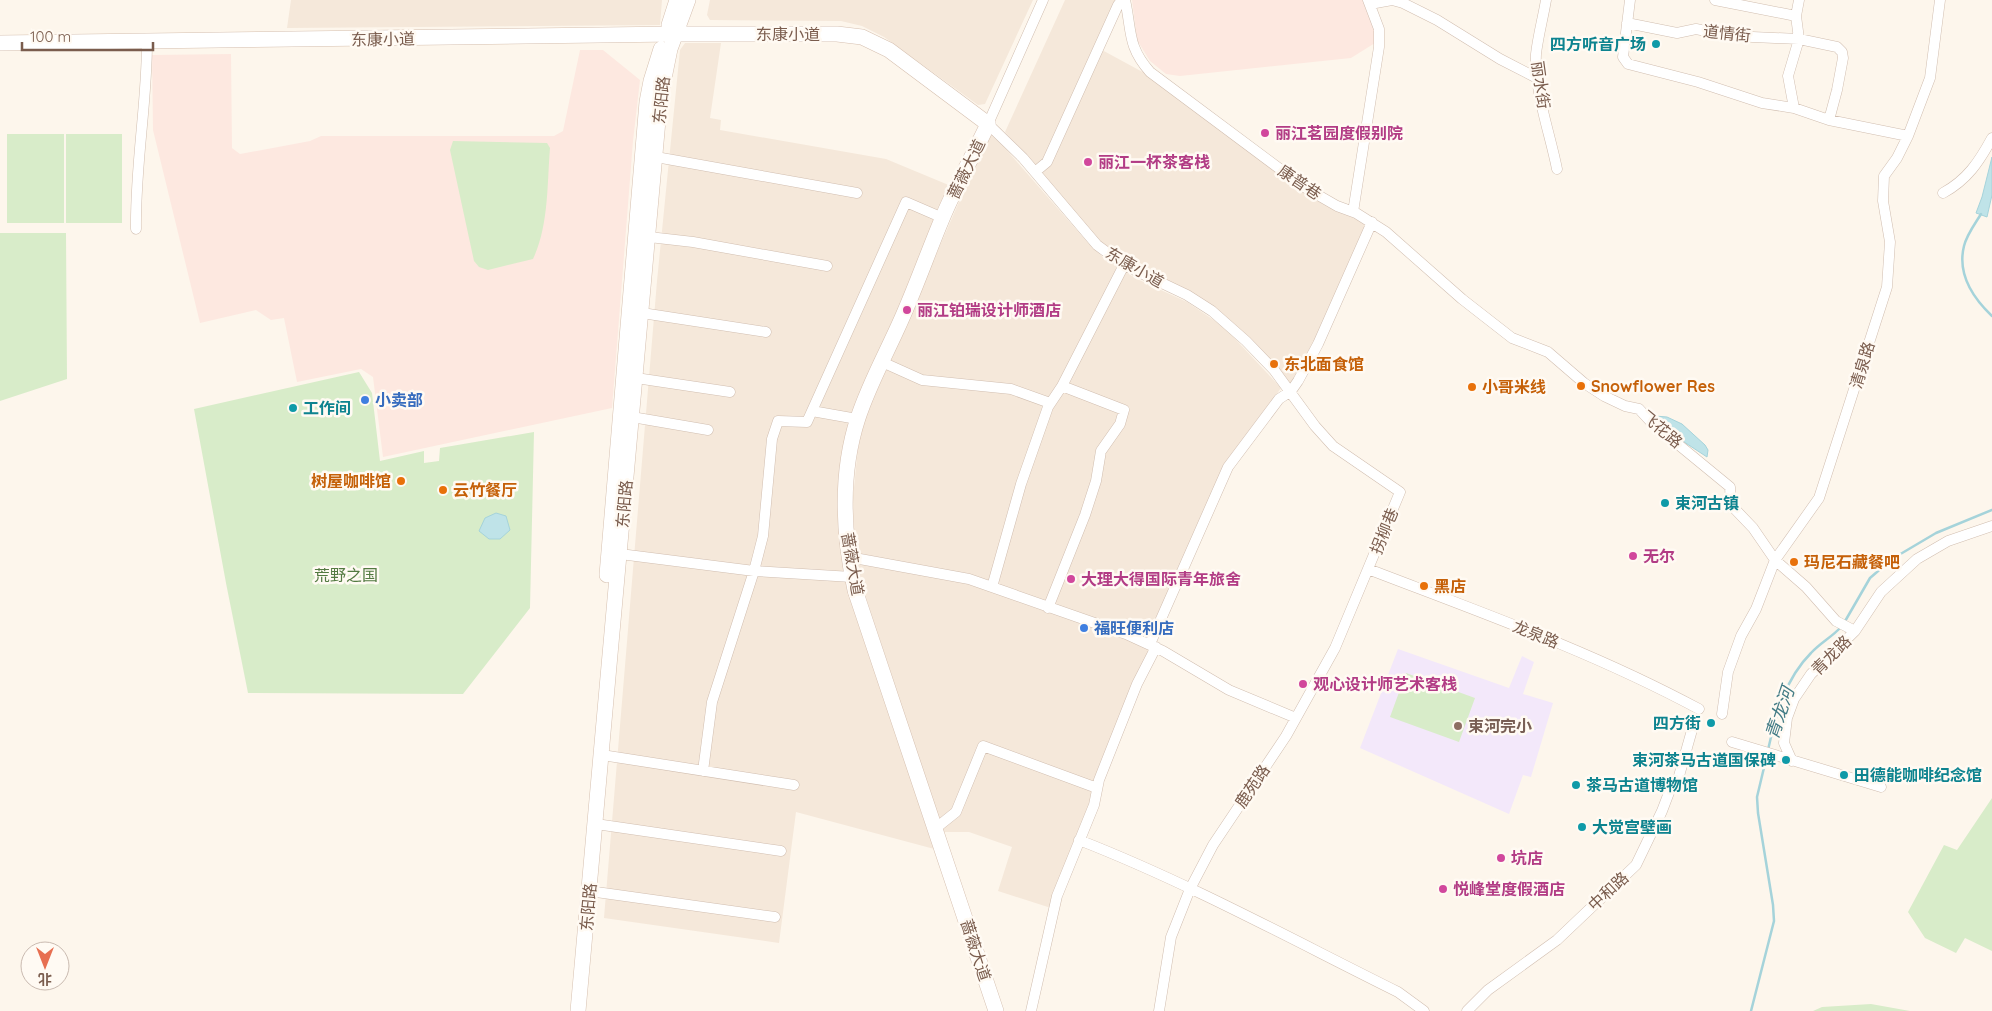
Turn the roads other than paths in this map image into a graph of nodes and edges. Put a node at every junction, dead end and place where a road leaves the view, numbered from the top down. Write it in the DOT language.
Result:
graph roads {
  1 [pos="676,0"];
  2 [pos="688,0"];
  3 [pos="1043,0"];
  4 [pos="1124,0"];
  5 [pos="1546,0"];
  6 [pos="1630,0"];
  7 [pos="1715,0"];
  8 [pos="1799,0"];
  9 [pos="1940,0"];
  10 [pos="1369,2"];
  11 [pos="1796,16"];
  12 [pos="1627,23"];
  13 [pos="670,34"];
  14 [pos="1799,38"];
  15 [pos="147,42"];
  16 [pos="0,43"];
  17 [pos="1537,78"];
  18 [pos="1794,108"];
  19 [pos="1829,120"];
  20 [pos="988,124"];
  21 [pos="1908,136"];
  22 [pos="1992,138"];
  23 [pos="656,157"];
  24 [pos="1557,169"];
  25 [pos="1036,172"];
  26 [pos="858,193"];
  27 [pos="1943,193"];
  28 [pos="1353,212"];
  29 [pos="943,218"];
  30 [pos="1372,222"];
  31 [pos="136,229"];
  32 [pos="649,237"];
  33 [pos="1124,265"];
  34 [pos="827,266"];
  35 [pos="642,313"];
  36 [pos="766,332"];
  37 [pos="1512,338"];
  38 [pos="882,362"];
  39 [pos="636,378"];
  40 [pos="1062,386"];
  41 [pos="1291,391"];
  42 [pos="730,392"];
  43 [pos="1050,404"];
  44 [pos="812,411"];
  45 [pos="632,417"];
  46 [pos="858,419"];
  47 [pos="708,430"];
  48 [pos="1400,492"];
  49 [pos="1992,526"];
  50 [pos="620,554"];
  51 [pos="849,557"];
  52 [pos="1775,560"];
  53 [pos="1368,569"];
  54 [pos="754,571"];
  55 [pos="852,577"];
  56 [pos="992,588"];
  57 [pos="1048,608"];
  58 [pos="1851,630"];
  59 [pos="1153,646"];
  60 [pos="1699,709"];
  61 [pos="1722,714"];
  62 [pos="1296,718"];
  63 [pos="1692,730"];
  64 [pos="1732,742"];
  65 [pos="602,755"];
  66 [pos="1789,760"];
  67 [pos="703,771"];
  68 [pos="794,785"];
  69 [pos="1881,787"];
  70 [pos="1097,788"];
  71 [pos="596,824"];
  72 [pos="936,828"];
  73 [pos="1079,840"];
  74 [pos="781,851"];
  75 [pos="1190,889"];
  76 [pos="590,891"];
  77 [pos="775,917"];
  78 [pos="568,1011"];
  79 [pos="578,1011"];
  80 [pos="996,1011"];
  81 [pos="1031,1011"];
  82 [pos="1159,1011"];
  83 [pos="1424,1011"];
  84 [pos="1467,1011"];
  1 -- 13 [label="main road, 东阳路"];
  2 -- 13 [label="main road, 东阳路"];
  3 -- 20 [label="street"];
  4 -- 25 [label="street"];
  4 -- 28 [label="street, 康普巷"];
  5 -- 17 [label="street, 丽水街"];
  6 -- 12 [label="street"];
  7 -- 11 [label="street"];
  8 -- 11 [label="street"];
  9 -- 21 [label="street, 清泉路"];
  10 -- 17 [label="street"];
  10 -- 28 [label="street"];
  11 -- 14 [label="street"];
  12 -- 14 [label="street, 道情街"];
  12 -- 18 [label="street"];
  13 -- 15 [label="main road, 东康小道"];
  13 -- 20 [label="main road, 东康小道"];
  13 -- 23 [label="main road, 东阳路"];
  13 -- 78 [label="main road, 东阳路"];
  14 -- 18 [label="street"];
  14 -- 19 [label="street, 道情街"];
  15 -- 16 [label="main road, 东康小道"];
  15 -- 31 [label="street"];
  17 -- 24 [label="street, 丽水街"];
  18 -- 19 [label="street"];
  19 -- 21 [label="street"];
  20 -- 25 [label="street, 东康小道"];
  20 -- 29 [label="main road, 蔷薇大道"];
  21 -- 52 [label="street, 清泉路"];
  22 -- 27 [label="street"];
  23 -- 26 [label="street"];
  23 -- 32 [label="main road, 东阳路"];
  25 -- 33 [label="street, 东康小道"];
  28 -- 30 [label="street, 康普巷"];
  29 -- 38 [label="main road, 蔷薇大道"];
  29 -- 44 [label="street"];
  30 -- 37 [label="street, 康普巷"];
  30 -- 41 [label="street"];
  32 -- 34 [label="street"];
  32 -- 35 [label="main road, 东阳路"];
  33 -- 40 [label="street"];
  33 -- 41 [label="street, 东康小道"];
  35 -- 36 [label="street"];
  35 -- 39 [label="main road, 东阳路"];
  37 -- 52 [label="street, 飞花路"];
  38 -- 43 [label="street"];
  38 -- 46 [label="main road, 蔷薇大道"];
  39 -- 42 [label="street"];
  39 -- 45 [label="main road, 东阳路"];
  40 -- 43 [label="street"];
  40 -- 57 [label="street"];
  41 -- 48 [label="street, 东康小道"];
  41 -- 59 [label="street"];
  43 -- 56 [label="street"];
  44 -- 46 [label="street"];
  44 -- 54 [label="street"];
  45 -- 47 [label="street"];
  45 -- 50 [label="main road, 东阳路"];
  46 -- 51 [label="main road, 蔷薇大道"];
  48 -- 53 [label="street, 拐柳巷"];
  49 -- 58 [label="street, 青龙路"];
  50 -- 54 [label="street"];
  50 -- 65 [label="main road, 东阳路"];
  51 -- 55 [label="main road, 蔷薇大道"];
  51 -- 56 [label="street"];
  52 -- 58 [label="street, 飞花路"];
  52 -- 61 [label="street, 清泉路"];
  53 -- 60 [label="street, 龙泉路"];
  53 -- 62 [label="street, 鹿苑路"];
  54 -- 55 [label="street"];
  54 -- 67 [label="street"];
  55 -- 72 [label="main road, 蔷薇大道"];
  56 -- 57 [label="street"];
  57 -- 59 [label="street"];
  58 -- 66 [label="street, 青龙路"];
  59 -- 62 [label="street"];
  59 -- 70 [label="street"];
  62 -- 75 [label="street, 鹿苑路"];
  63 -- 84 [label="street, 中和路"];
  64 -- 66 [label="street"];
  65 -- 67 [label="street"];
  65 -- 71 [label="main road, 东阳路"];
  66 -- 69 [label="street"];
  67 -- 68 [label="street"];
  70 -- 72 [label="street"];
  70 -- 73 [label="street"];
  71 -- 74 [label="street"];
  71 -- 76 [label="main road, 东阳路"];
  72 -- 80 [label="main road, 蔷薇大道"];
  73 -- 75 [label="street"];
  73 -- 81 [label="street"];
  75 -- 82 [label="street, 鹿苑路"];
  75 -- 83 [label="street"];
  76 -- 77 [label="street"];
  76 -- 79 [label="main road, 东阳路"];
}
